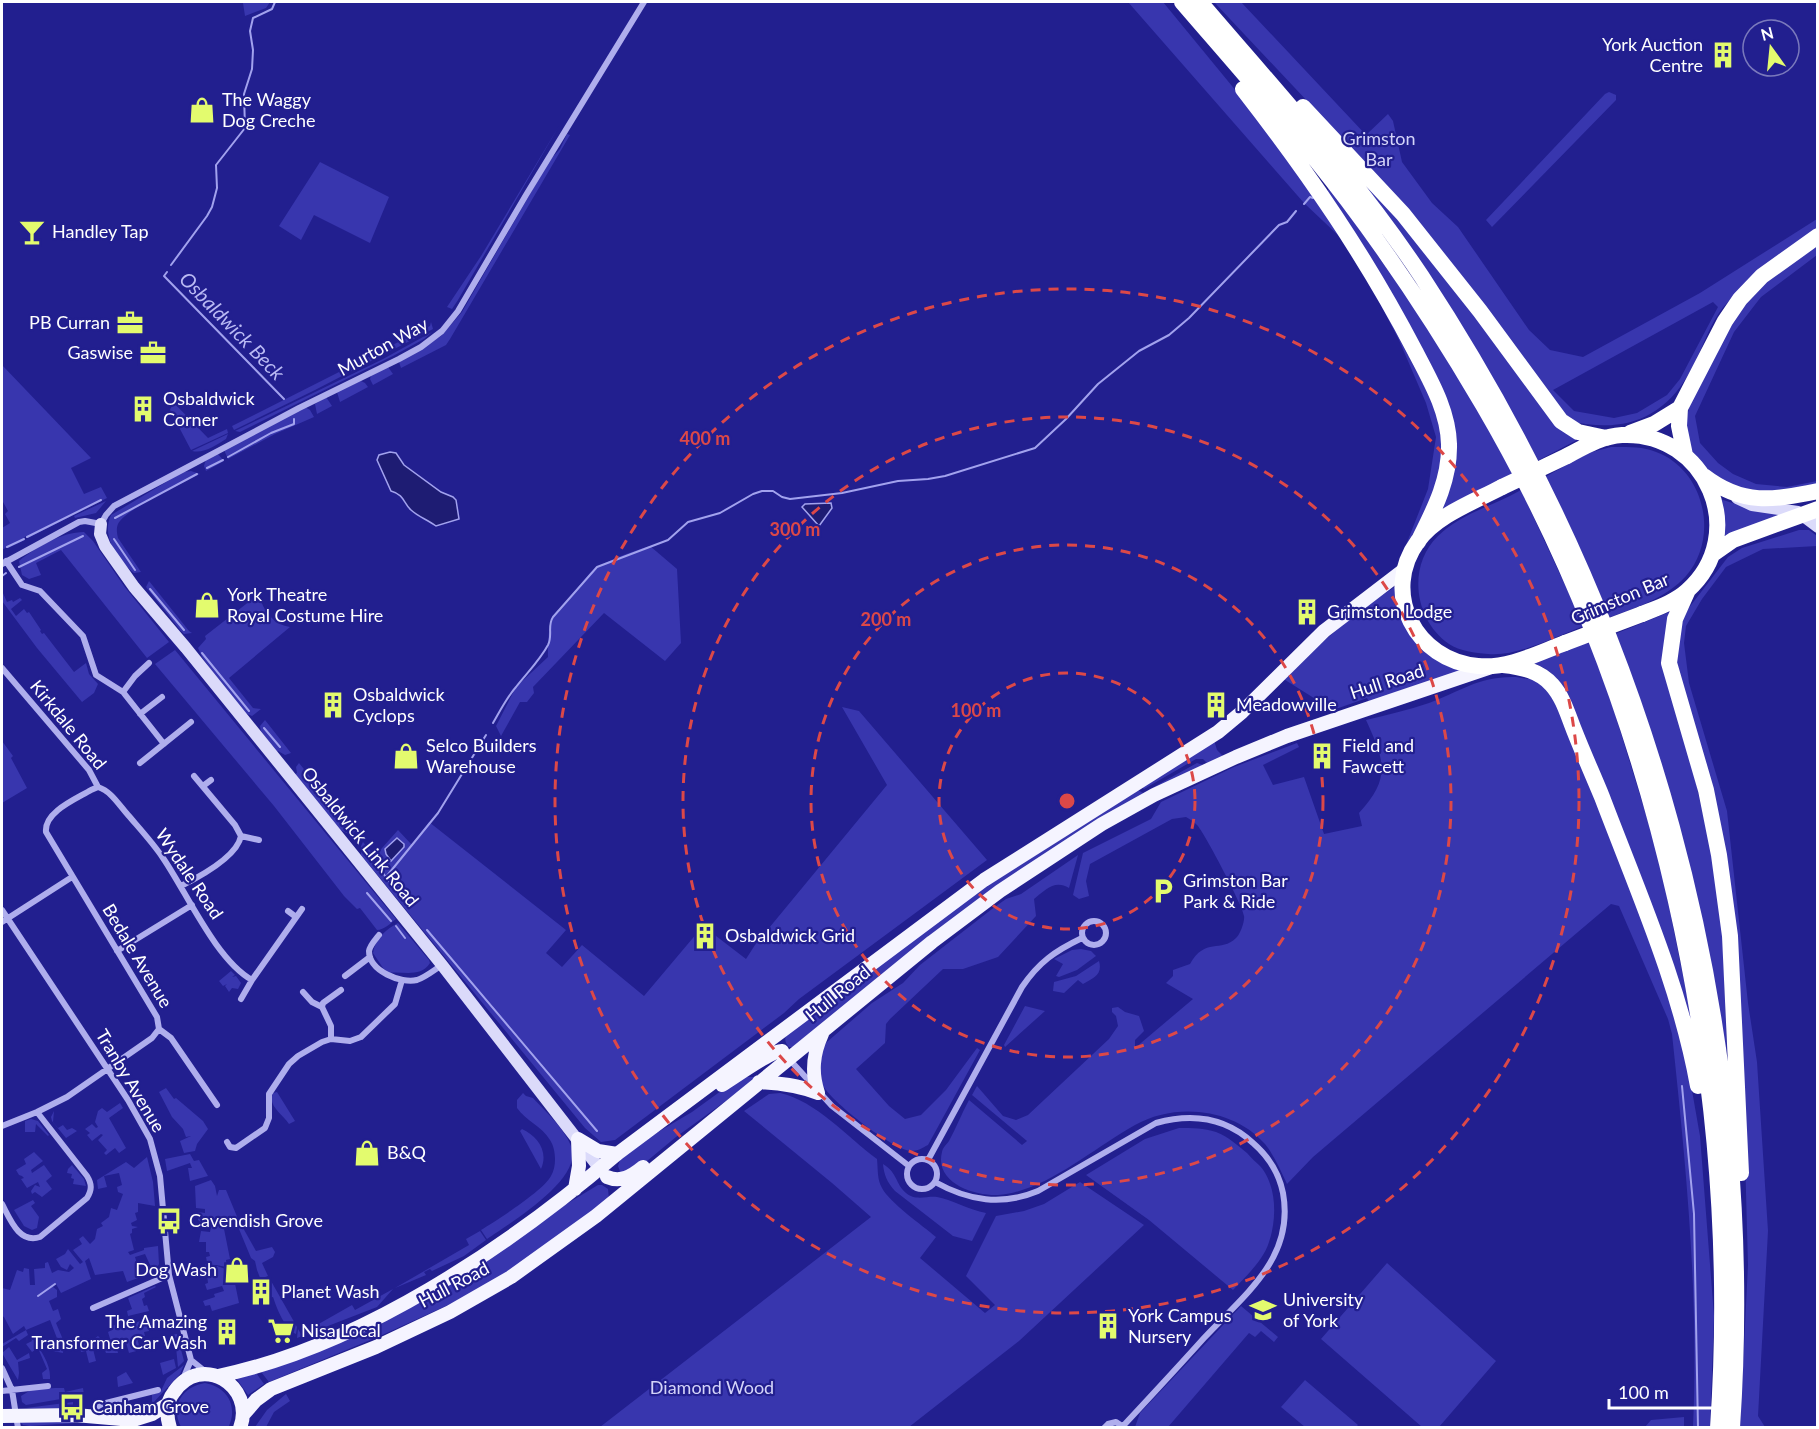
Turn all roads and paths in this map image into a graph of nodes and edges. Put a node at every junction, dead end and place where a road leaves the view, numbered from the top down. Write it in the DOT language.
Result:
graph roads {
  1 [pos="644,2"];
  2 [pos="1191,5"];
  3 [pos="1265,76"];
  4 [pos="1818,236"];
  5 [pos="1680,408"];
  6 [pos="1614,437"];
  7 [pos="1685,455"];
  8 [pos="1701,474"];
  9 [pos="1726,491"];
  10 [pos="1818,491"];
  11 [pos="1810,512"];
  12 [pos="102,524"];
  13 [pos="1818,526"];
  14 [pos="1418,542"];
  15 [pos="1713,554"];
  16 [pos="6,564"];
  17 [pos="1405,568"];
  18 [pos="1688,590"];
  19 [pos="149,663"];
  20 [pos="1498,665"];
  21 [pos="2,668"];
  22 [pos="123,692"];
  23 [pos="162,696"];
  24 [pos="140,714"];
  25 [pos="191,722"];
  26 [pos="164,744"];
  27 [pos="140,763"];
  28 [pos="194,776"];
  29 [pos="211,780"];
  30 [pos="203,786"];
  31 [pos="98,787"];
  32 [pos="51,816"];
  33 [pos="241,836"];
  34 [pos="259,840"];
  35 [pos="72,877"];
  36 [pos="182,886"];
  37 [pos="192,904"];
  38 [pos="302,909"];
  39 [pos="2,910"];
  40 [pos="288,911"];
  41 [pos="296,917"];
  42 [pos="5,921"];
  43 [pos="379,935"];
  44 [pos="1082,938"];
  45 [pos="117,951"];
  46 [pos="370,957"];
  47 [pos="442,965"];
  48 [pos="345,976"];
  49 [pos="252,980"];
  50 [pos="402,980"];
  51 [pos="340,990"];
  52 [pos="303,993"];
  53 [pos="241,999"];
  54 [pos="322,1007"];
  55 [pos="159,1029"];
  56 [pos="779,1032"];
  57 [pos="822,1032"];
  58 [pos="331,1039"];
  59 [pos="785,1055"];
  60 [pos="107,1069"];
  61 [pos="759,1082"];
  62 [pos="818,1093"];
  63 [pos="686,1104"];
  64 [pos="217,1105"];
  65 [pos="38,1112"];
  66 [pos="714,1118"];
  67 [pos="2,1125"];
  68 [pos="1713,1132"];
  69 [pos="578,1139"];
  70 [pos="227,1142"];
  71 [pos="617,1154"];
  72 [pos="928,1160"];
  73 [pos="909,1166"];
  74 [pos="607,1178"];
  75 [pos="627,1178"];
  76 [pos="935,1182"];
  77 [pos="574,1190"];
  78 [pos="615,1201"];
  79 [pos="2,1204"];
  80 [pos="1736,1239"];
  81 [pos="170,1275"];
  82 [pos="93,1308"];
  83 [pos="191,1360"];
  84 [pos="2,1368"];
  85 [pos="212,1374"];
  86 [pos="182,1381"];
  87 [pos="48,1386"];
  88 [pos="12,1390"];
  89 [pos="158,1390"];
  90 [pos="2,1391"];
  91 [pos="168,1404"];
  92 [pos="2,1416"];
  93 [pos="94,1416"];
  94 [pos="17,1421"];
  95 [pos="242,1421"];
  96 [pos="1124,1426"];
  97 [pos="170,1428"];
  98 [pos="1104,1428"];
  99 [pos="1718,1428"];
  100 [pos="1732,1428"];
  1 -- 12 [label="street, Murton Way"];
  2 -- 3 [label="highway"];
  2 -- 14 [label="highway"];
  2 -- 68 [label="highway"];
  3 -- 6 [label="highway"];
  3 -- 80 [label="highway"];
  4 -- 5 [label="highway"];
  5 -- 6 [label="highway"];
  5 -- 7 [label="highway"];
  6 -- 7 [label="highway, Grimston Bar"];
  6 -- 14 [label="highway, Grimston Bar, bridge"];
  7 -- 8 [label="highway, Grimston Bar"];
  8 -- 9 [label="highway"];
  8 -- 15 [label="highway, Grimston Bar"];
  9 -- 10 [label="highway"];
  9 -- 11 [label="street"];
  11 -- 13 [label="street"];
  11 -- 15 [label="highway"];
  12 -- 16 [label="street"];
  12 -- 47 [label="street, Osbaldwick Link Road"];
  14 -- 17 [label="highway, Grimston Bar"];
  15 -- 18 [label="highway, Grimston Bar"];
  16 -- 22 [label="street"];
  17 -- 20 [label="highway, Grimston Bar"];
  17 -- 56 [label="main road, Hull Road"];
  18 -- 20 [label="highway, Grimston Bar, bridge"];
  18 -- 80 [label="highway"];
  19 -- 22 [label="street"];
  20 -- 57 [label="main road, Hull Road"];
  20 -- 68 [label="highway"];
  21 -- 31 [label="street, Kirkdale Road"];
  22 -- 24 [label="street"];
  23 -- 24 [label="street"];
  24 -- 26 [label="street"];
  25 -- 26 [label="street"];
  26 -- 27 [label="street"];
  28 -- 30 [label="street"];
  29 -- 30 [label="street"];
  30 -- 33 [label="street"];
  31 -- 32 [label="street, Kirkdale Road"];
  31 -- 36 [label="street, Wydale Road"];
  32 -- 35 [label="street, Bedale Avenue"];
  33 -- 34 [label="street"];
  33 -- 36 [label="street"];
  35 -- 42 [label="street"];
  35 -- 45 [label="street, Bedale Avenue"];
  36 -- 37 [label="street, Wydale Road"];
  37 -- 45 [label="street"];
  37 -- 49 [label="street, Wydale Road"];
  38 -- 41 [label="street"];
  39 -- 42 [label="street, Tranby Avenue"];
  40 -- 41 [label="street"];
  41 -- 49 [label="street"];
  42 -- 60 [label="street, Tranby Avenue"];
  43 -- 46 [label="street"];
  44 -- 44 [label="street"];
  44 -- 72 [label="street"];
  45 -- 55 [label="street, Bedale Avenue"];
  46 -- 48 [label="street"];
  46 -- 50 [label="street"];
  47 -- 50 [label="street"];
  47 -- 69 [label="street, Osbaldwick Link Road"];
  49 -- 53 [label="street"];
  50 -- 58 [label="street"];
  51 -- 54 [label="street"];
  52 -- 54 [label="street"];
  54 -- 58 [label="street"];
  55 -- 60 [label="street"];
  55 -- 64 [label="street, Bedale Avenue"];
  56 -- 59 [label="main road"];
  56 -- 63 [label="main road, Hull Road"];
  57 -- 59 [label="main road, Hull Road"];
  57 -- 62 [label="main road"];
  58 -- 70 [label="street"];
  59 -- 61 [label="main road, Hull Road"];
  59 -- 62 [label="street"];
  59 -- 63 [label="main road"];
  60 -- 65 [label="street"];
  60 -- 81 [label="street, Tranby Avenue"];
  61 -- 62 [label="main road"];
  61 -- 66 [label="main road, Hull Road"];
  62 -- 73 [label="street"];
  63 -- 71 [label="main road, Hull Road"];
  65 -- 67 [label="street"];
  65 -- 79 [label="street"];
  66 -- 75 [label="main road"];
  66 -- 78 [label="main road, Hull Road"];
  68 -- 99 [label="highway"];
  69 -- 71 [label="main road"];
  69 -- 74 [label="street, Osbaldwick Link Road"];
  69 -- 77 [label="main road"];
  71 -- 74 [label="main road, Hull Road"];
  71 -- 75 [label="main road"];
  72 -- 73 [label="street"];
  72 -- 76 [label="street"];
  73 -- 76 [label="street"];
  74 -- 75 [label="main road"];
  74 -- 77 [label="main road, Hull Road"];
  74 -- 77 [label="main road"];
  74 -- 78 [label="main road"];
  76 -- 96 [label="street"];
  77 -- 85 [label="main road, Hull Road"];
  78 -- 95 [label="main road, Hull Road"];
  80 -- 100 [label="highway"];
  81 -- 82 [label="street"];
  81 -- 83 [label="street, Tranby Avenue"];
  83 -- 85 [label="street"];
  83 -- 86 [label="street"];
  84 -- 88 [label="street"];
  85 -- 86 [label="main road, Hull Road"];
  85 -- 95 [label="main road"];
  86 -- 91 [label="main road"];
  87 -- 88 [label="street"];
  88 -- 90 [label="street"];
  88 -- 94 [label="street"];
  89 -- 93 [label="street"];
  91 -- 93 [label="main road"];
  91 -- 97 [label="main road"];
  92 -- 94 [label="main road"];
  93 -- 94 [label="main road"];
  96 -- 98 [label="street"];
}
